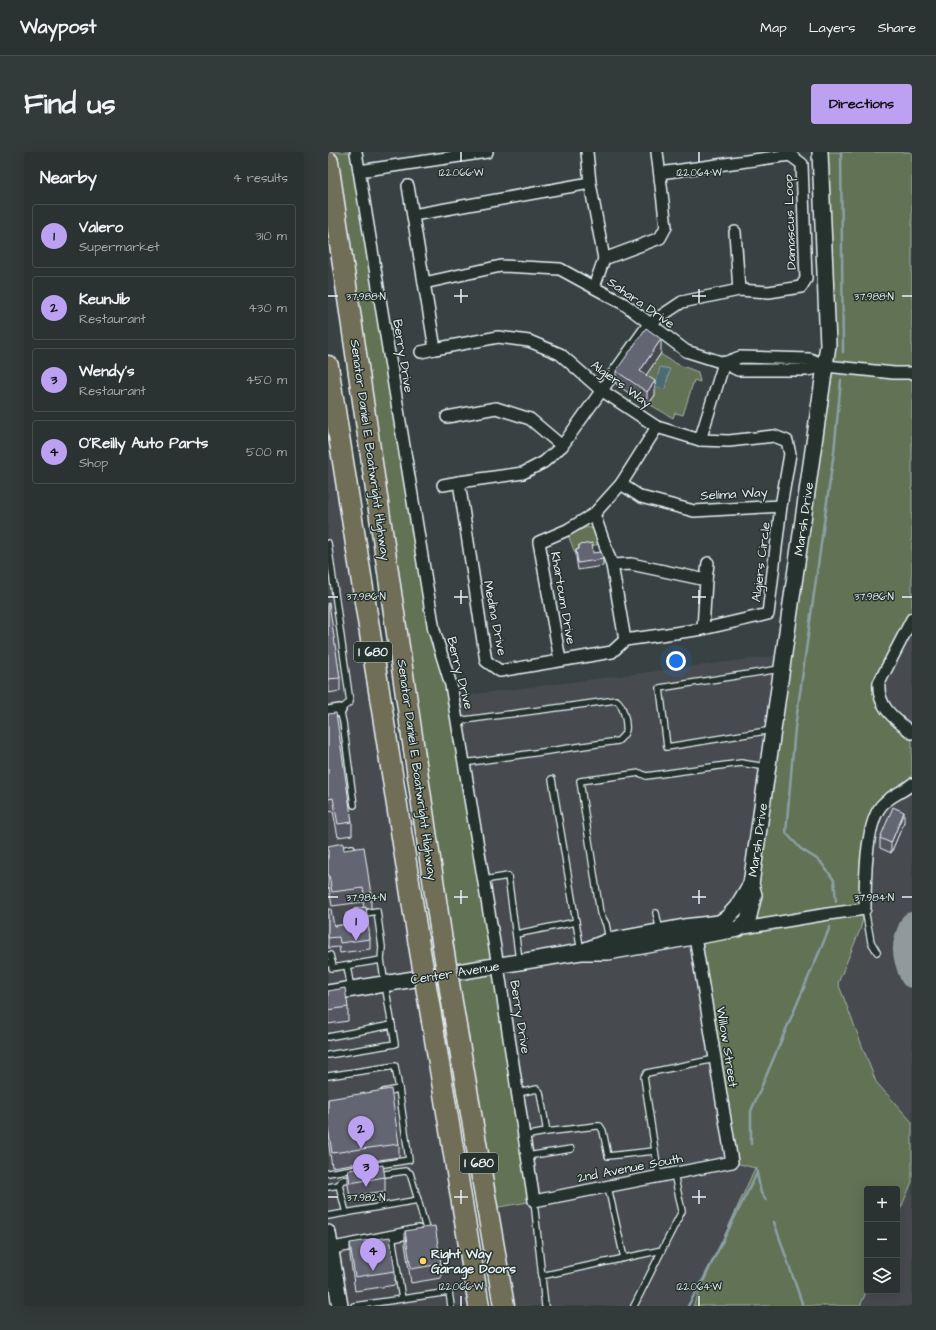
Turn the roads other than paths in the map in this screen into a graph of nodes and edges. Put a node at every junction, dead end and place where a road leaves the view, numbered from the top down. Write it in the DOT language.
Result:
graph roads {
  1 [pos="356,152"];
  2 [pos="487,152"];
  3 [pos="587,152"];
  4 [pos="657,152"];
  5 [pos="820,152"];
  6 [pos="328,162"];
  7 [pos="359,172"];
  8 [pos="660,173"];
  9 [pos="590,183"];
  10 [pos="408,186"];
  11 [pos="413,215"];
  12 [pos="735,232"];
  13 [pos="604,259"];
  14 [pos="424,283"];
  15 [pos="594,287"];
  16 [pos="739,290"];
  17 [pos="648,324"];
  18 [pos="435,349"];
  19 [pos="421,352"];
  20 [pos="724,363"];
  21 [pos="328,366"];
  22 [pos="826,366"];
  23 [pos="912,373"];
  24 [pos="600,390"];
  25 [pos="447,417"];
  26 [pos="657,427"];
  27 [pos="700,440"];
  28 [pos="787,441"];
  29 [pos="562,446"];
  30 [pos="458,482"];
  31 [pos="621,484"];
  32 [pos="443,485"];
  33 [pos="782,506"];
  34 [pos="594,514"];
  35 [pos="328,543"];
  36 [pos="708,563"];
  37 [pos="612,565"];
  38 [pos="330,571"];
  39 [pos="706,580"];
  40 [pos="912,619"];
  41 [pos="702,629"];
  42 [pos="625,640"];
  43 [pos="560,660"];
  44 [pos="782,668"];
  45 [pos="340,710"];
  46 [pos="328,712"];
  47 [pos="457,721"];
  48 [pos="773,730"];
  49 [pos="912,732"];
  50 [pos="464,763"];
  51 [pos="768,767"];
  52 [pos="552,779"];
  53 [pos="912,784"];
  54 [pos="354,805"];
  55 [pos="352,848"];
  56 [pos="328,853"];
  57 [pos="484,880"];
  58 [pos="751,884"];
  59 [pos="865,909"];
  60 [pos="656,913"];
  61 [pos="349,916"];
  62 [pos="727,918"];
  63 [pos="576,922"];
  64 [pos="738,929"];
  65 [pos="660,931"];
  66 [pos="516,934"];
  67 [pos="695,937"];
  68 [pos="609,941"];
  69 [pos="581,952"];
  70 [pos="877,952"];
  71 [pos="328,955"];
  72 [pos="380,960"];
  73 [pos="520,962"];
  74 [pos="330,966"];
  75 [pos="347,966"];
  76 [pos="498,966"];
  77 [pos="385,985"];
  78 [pos="351,989"];
  79 [pos="328,994"];
  80 [pos="392,1026"];
  81 [pos="328,1037"];
  82 [pos="328,1056"];
  83 [pos="715,1059"];
  84 [pos="328,1076"];
  85 [pos="398,1090"];
  86 [pos="375,1093"];
  87 [pos="518,1093"];
  88 [pos="546,1132"];
  89 [pos="524,1136"];
  90 [pos="571,1149"];
  91 [pos="654,1151"];
  92 [pos="527,1156"];
  93 [pos="732,1162"];
  94 [pos="328,1173"];
  95 [pos="674,1174"];
  96 [pos="370,1176"];
  97 [pos="659,1177"];
  98 [pos="356,1178"];
  99 [pos="339,1185"];
  100 [pos="328,1187"];
  101 [pos="608,1187"];
  102 [pos="418,1200"];
  103 [pos="534,1201"];
  104 [pos="346,1213"];
  105 [pos="328,1216"];
  106 [pos="430,1228"];
  107 [pos="328,1233"];
  108 [pos="392,1236"];
  109 [pos="329,1249"];
  110 [pos="662,1250"];
  111 [pos="624,1258"];
  112 [pos="541,1276"];
  113 [pos="402,1299"];
  114 [pos="384,1304"];
  115 [pos="340,1306"];
  116 [pos="354,1306"];
  117 [pos="451,1306"];
  118 [pos="478,1306"];
  119 [pos="504,1306"];
  120 [pos="545,1306"];
  121 [pos="634,1306"];
  1 -- 7 [label="street, Berry Drive"];
  2 -- 7 [label="street"];
  3 -- 9 [label="street"];
  4 -- 8 [label="street"];
  5 -- 22 [label="street, Marsh Drive"];
  6 -- 119 [label="highway, Senator Daniel E Boatwright Highway / I 680, bridge"];
  7 -- 47 [label="street, Berry Drive"];
  8 -- 13 [label="street"];
  8 -- 16 [label="street, Damascus Loop"];
  9 -- 11 [label="street"];
  9 -- 13 [label="street"];
  10 -- 11 [label="street"];
  11 -- 14 [label="street"];
  12 -- 16 [label="street"];
  13 -- 15 [label="street"];
  14 -- 15 [label="street, Sahara Drive"];
  14 -- 18 [label="street"];
  15 -- 17 [label="street, Sahara Drive"];
  16 -- 17 [label="street, Damascus Loop"];
  17 -- 20 [label="street, Sahara Drive"];
  17 -- 24 [label="street"];
  18 -- 19 [label="street, Algiers Way"];
  18 -- 24 [label="street, Algiers Way"];
  20 -- 22 [label="street"];
  20 -- 27 [label="street"];
  21 -- 118 [label="highway, Senator Daniel E Boatwright Highway / I 680, bridge"];
  22 -- 23 [label="street"];
  22 -- 44 [label="street, Marsh Drive"];
  24 -- 26 [label="street, Algiers Way"];
  24 -- 29 [label="street"];
  25 -- 29 [label="street"];
  26 -- 27 [label="street, Algiers Way"];
  26 -- 31 [label="street, Khartoum Drive"];
  27 -- 28 [label="street, Algiers Way"];
  28 -- 33 [label="street, Algiers Circle"];
  29 -- 30 [label="street"];
  30 -- 32 [label="street"];
  30 -- 43 [label="street, Medina Drive"];
  31 -- 33 [label="street, Selima Way"];
  31 -- 34 [label="street, Khartoum Drive"];
  33 -- 41 [label="street, Algiers Circle"];
  34 -- 37 [label="street"];
  34 -- 43 [label="street, Khartoum Drive"];
  35 -- 38 [label="lane"];
  36 -- 39 [label="street"];
  37 -- 39 [label="street"];
  37 -- 42 [label="street"];
  38 -- 45 [label="lane"];
  39 -- 41 [label="street"];
  40 -- 49 [label="street"];
  41 -- 42 [label="street, Algiers Circle"];
  42 -- 43 [label="street, Medina Drive"];
  44 -- 48 [label="street, Marsh Drive"];
  44 -- 48 [label="lane"];
  45 -- 46 [label="street"];
  45 -- 54 [label="lane"];
  47 -- 50 [label="street, Berry Drive"];
  47 -- 50 [label="lane"];
  48 -- 51 [label="street, Marsh Drive"];
  50 -- 57 [label="street, Berry Drive"];
  51 -- 58 [label="street, Marsh Drive"];
  51 -- 68 [label="lane"];
  52 -- 63 [label="lane"];
  53 -- 59 [label="street"];
  55 -- 56 [label="lane"];
  57 -- 66 [label="lane"];
  57 -- 76 [label="street, Berry Drive"];
  58 -- 62 [label="street, Marsh Drive"];
  58 -- 64 [label="street, Marsh Drive"];
  59 -- 64 [label="street"];
  59 -- 70 [label="lane"];
  60 -- 65 [label="lane"];
  61 -- 72 [label="lane"];
  62 -- 65 [label="street, Center Avenue"];
  63 -- 66 [label="lane"];
  63 -- 69 [label="lane"];
  64 -- 67 [label="street, Center Avenue"];
  65 -- 68 [label="street, Center Avenue"];
  66 -- 73 [label="lane"];
  67 -- 69 [label="street, Center Avenue"];
  67 -- 83 [label="street, Willow Street"];
  68 -- 69 [label="street, Center Avenue"];
  69 -- 73 [label="street, Center Avenue"];
  71 -- 74 [label="lane"];
  72 -- 75 [label="lane"];
  72 -- 77 [label="lane"];
  73 -- 76 [label="street, Center Avenue"];
  74 -- 75 [label="lane"];
  75 -- 78 [label="lane"];
  76 -- 77 [label="street, Center Avenue"];
  76 -- 87 [label="street, Berry Drive"];
  77 -- 78 [label="street, Center Avenue"];
  77 -- 80 [label="lane"];
  78 -- 79 [label="street, Center Avenue"];
  80 -- 81 [label="lane"];
  80 -- 82 [label="lane"];
  83 -- 91 [label="lane"];
  83 -- 93 [label="street, Willow Street"];
  84 -- 85 [label="lane"];
  85 -- 86 [label="lane"];
  85 -- 94 [label="lane"];
  87 -- 88 [label="lane"];
  87 -- 89 [label="street, Berry Drive"];
  88 -- 89 [label="lane"];
  88 -- 91 [label="lane"];
  89 -- 92 [label="street, Berry Drive"];
  90 -- 92 [label="lane"];
  91 -- 97 [label="lane"];
  92 -- 103 [label="street, Berry Drive"];
  93 -- 95 [label="street, 2nd Avenue South"];
  95 -- 97 [label="street, 2nd Avenue South"];
  95 -- 110 [label="lane"];
  96 -- 102 [label="lane"];
  97 -- 101 [label="street, 2nd Avenue South"];
  98 -- 99 [label="lane"];
  99 -- 100 [label="lane"];
  99 -- 104 [label="lane"];
  101 -- 103 [label="street, 2nd Avenue South"];
  101 -- 111 [label="lane"];
  102 -- 104 [label="lane"];
  102 -- 106 [label="lane"];
  103 -- 112 [label="lane"];
  104 -- 105 [label="lane"];
  106 -- 108 [label="street"];
  107 -- 109 [label="street"];
  108 -- 109 [label="street"];
  108 -- 113 [label="lane"];
  109 -- 115 [label="street"];
  110 -- 111 [label="lane"];
  110 -- 121 [label="lane"];
  111 -- 112 [label="lane"];
  112 -- 120 [label="lane"];
  113 -- 114 [label="lane"];
  113 -- 117 [label="lane"];
  114 -- 116 [label="lane"];
}
